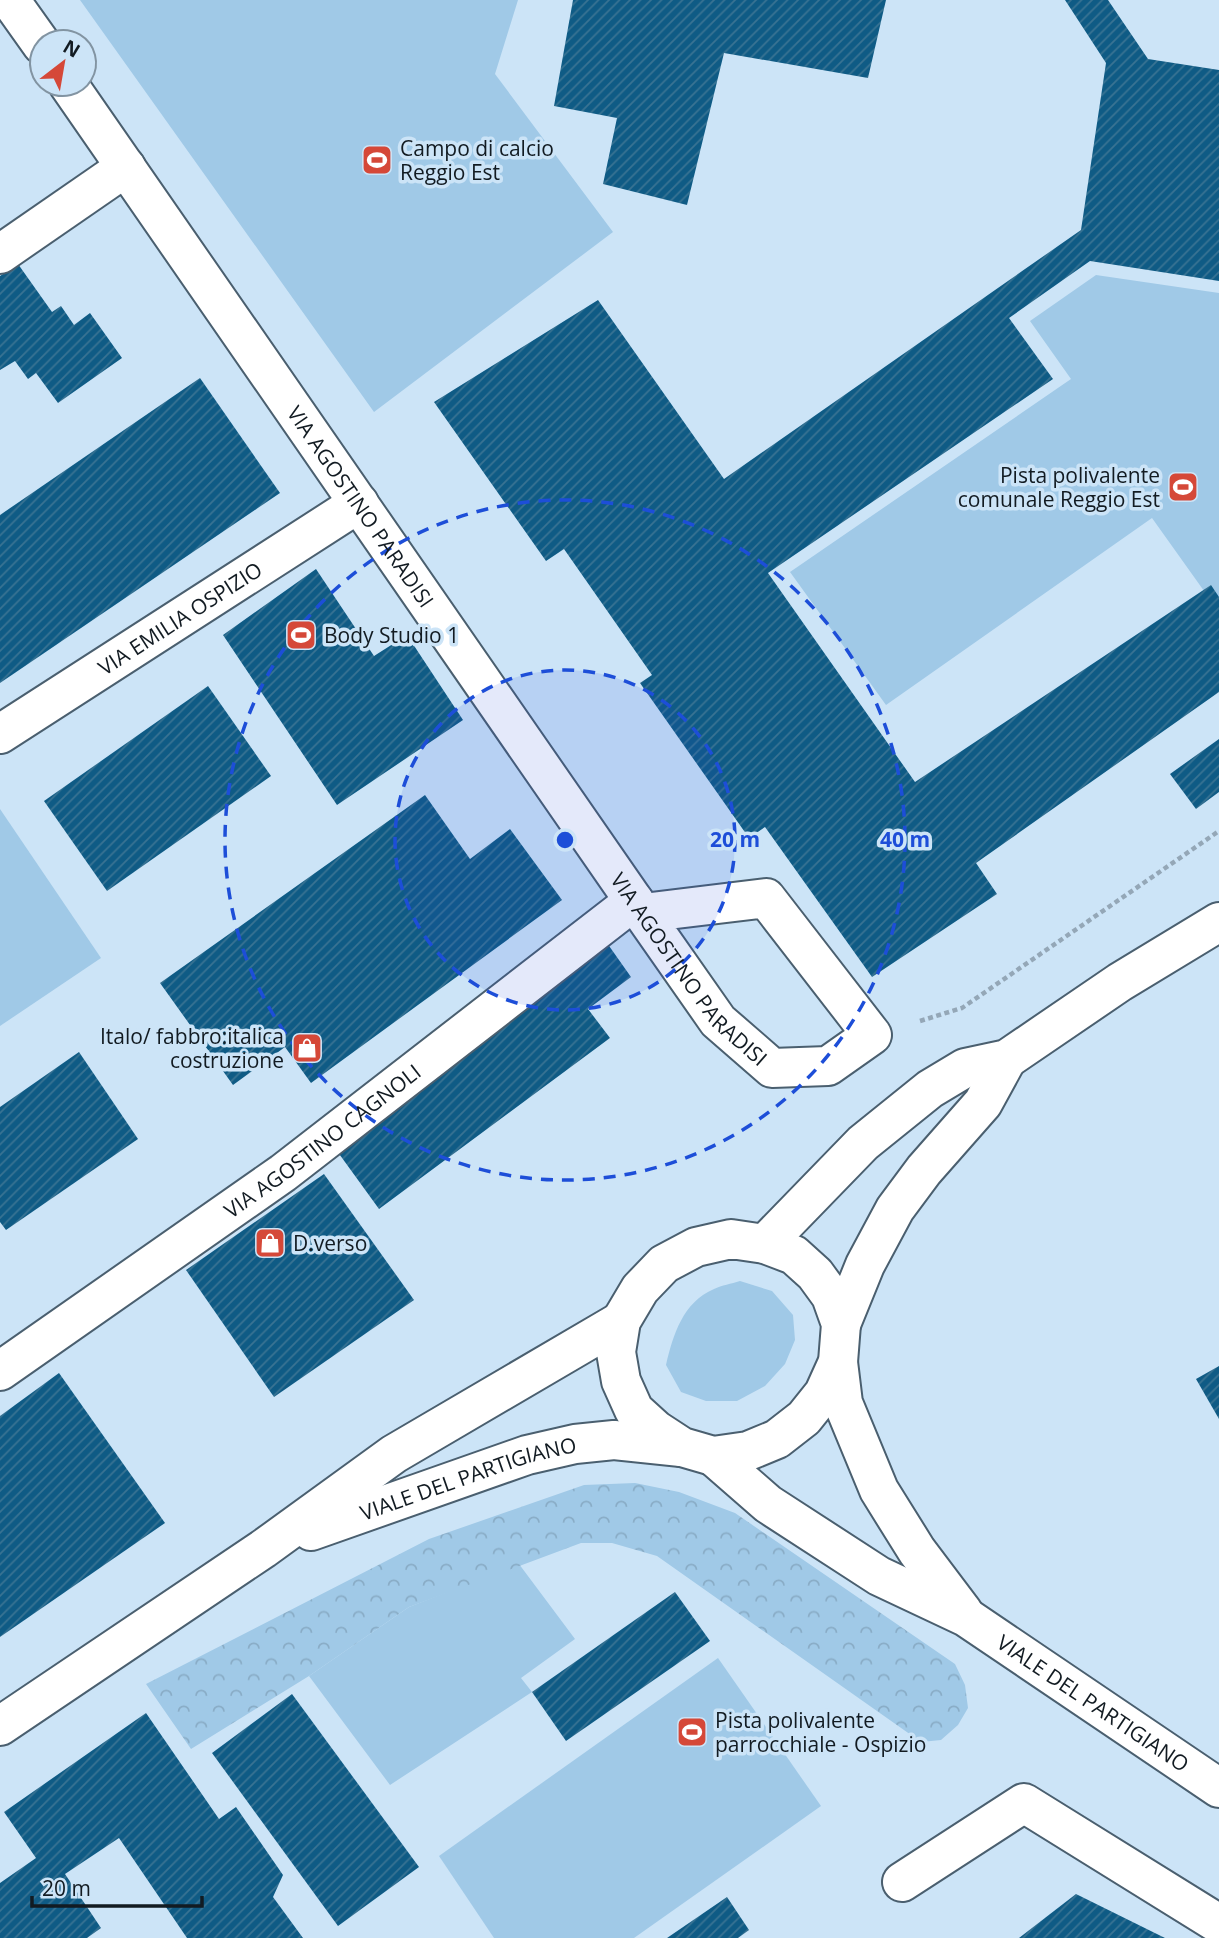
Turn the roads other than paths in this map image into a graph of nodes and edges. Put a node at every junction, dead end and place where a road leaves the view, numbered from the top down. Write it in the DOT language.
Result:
graph roads {
  1 [pos="10,0"];
  2 [pos="30,28"];
  3 [pos="78,98"];
  4 [pos="126,167"];
  5 [pos="0,254"];
  6 [pos="359,503"];
  7 [pos="0,734"];
  8 [pos="639,907"];
  9 [pos="1219,922"];
  10 [pos="1007,1059"];
  11 [pos="765,1244"];
  12 [pos="621,1321"];
  13 [pos="841,1324"];
  14 [pos="838,1362"];
  15 [pos="0,1371"];
  16 [pos="697,1451"];
  17 [pos="263,1549"];
  18 [pos="966,1616"];
  19 [pos="0,1726"];
  20 [pos="1219,1788"];
  21 [pos="902,1882"];
  22 [pos="1219,1924"];
  1 -- 2 [label="street"];
  3 -- 4 [label="street, VIA AGOSTINO PARADISI"];
  4 -- 5 [label="street"];
  4 -- 6 [label="street, VIA AGOSTINO PARADISI"];
  6 -- 7 [label="street, VIA EMILIA OSPIZIO"];
  6 -- 8 [label="street, VIA AGOSTINO PARADISI"];
  8 -- 8 [label="street, VIA AGOSTINO PARADISI"];
  8 -- 15 [label="street, VIA AGOSTINO CAGNOLI"];
  9 -- 10 [label="street, VIALE DEL PARTIGIANO"];
  10 -- 11 [label="street, VIALE DEL PARTIGIANO"];
  10 -- 13 [label="street, VIALE DEL PARTIGIANO"];
  11 -- 12 [label="street, VIALE DEL PARTIGIANO"];
  11 -- 13 [label="street, VIALE DEL PARTIGIANO"];
  12 -- 16 [label="street, VIALE DEL PARTIGIANO"];
  12 -- 17 [label="street, VIALE DEL PARTIGIANO"];
  13 -- 14 [label="street, VIALE DEL PARTIGIANO"];
  14 -- 16 [label="street, VIALE DEL PARTIGIANO"];
  14 -- 18 [label="street, VIALE DEL PARTIGIANO"];
  16 -- 17 [label="street, VIALE DEL PARTIGIANO"];
  16 -- 18 [label="street, VIALE DEL PARTIGIANO"];
  17 -- 19 [label="street, VIALE DEL PARTIGIANO"];
  18 -- 20 [label="street, VIALE DEL PARTIGIANO"];
  21 -- 22 [label="street"];
}
